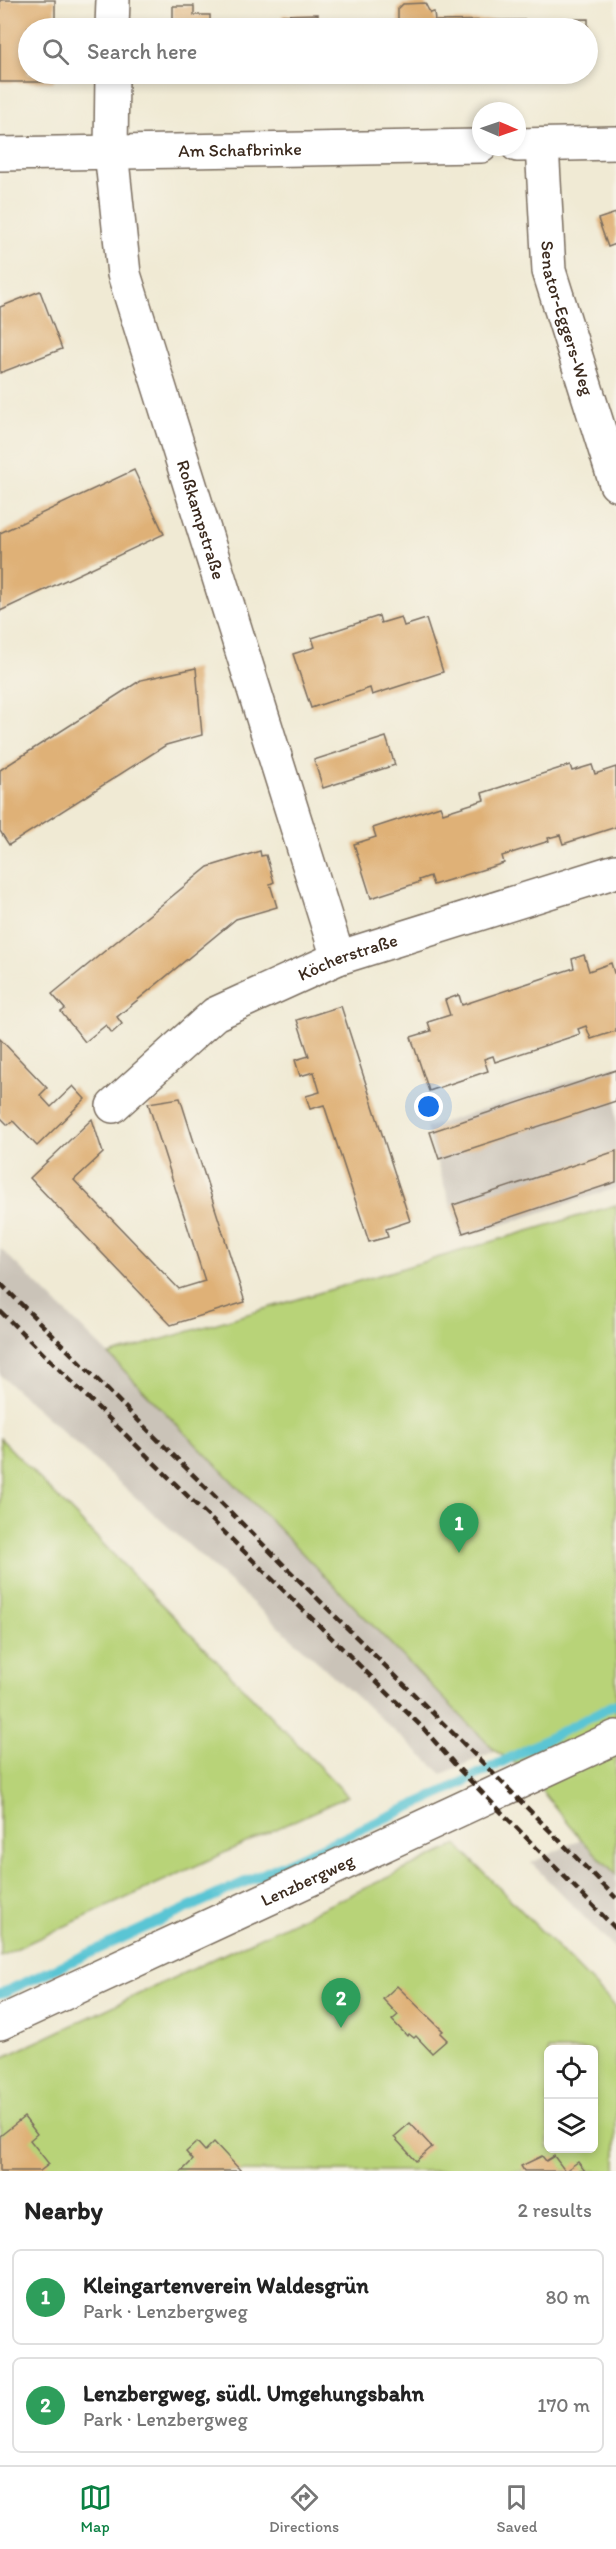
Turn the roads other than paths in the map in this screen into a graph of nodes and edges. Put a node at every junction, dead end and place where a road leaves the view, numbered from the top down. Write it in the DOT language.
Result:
graph roads {
  1 [pos="113,0"];
  2 [pos="112,18"];
  3 [pos="112,84"];
  4 [pos="616,143"];
  5 [pos="530,145"];
  6 [pos="472,146"];
  7 [pos="111,151"];
  8 [pos="0,154"];
  9 [pos="616,484"];
  10 [pos="616,871"];
  11 [pos="338,958"];
  12 [pos="113,1106"];
  13 [pos="616,1737"];
  14 [pos="0,2023"];
  1 -- 2 [label="street"];
  3 -- 7 [label="street, Roßkampstraße"];
  4 -- 5 [label="street"];
  5 -- 9 [label="street, Senator-Eggers-Weg"];
  6 -- 7 [label="street, Am Schafbrinke"];
  7 -- 8 [label="street, Am Schafbrinke"];
  7 -- 11 [label="street, Roßkampstraße"];
  10 -- 11 [label="street, Köcherstraße"];
  11 -- 12 [label="street, Köcherstraße"];
  13 -- 14 [label="street, Lenzbergweg"];
}
